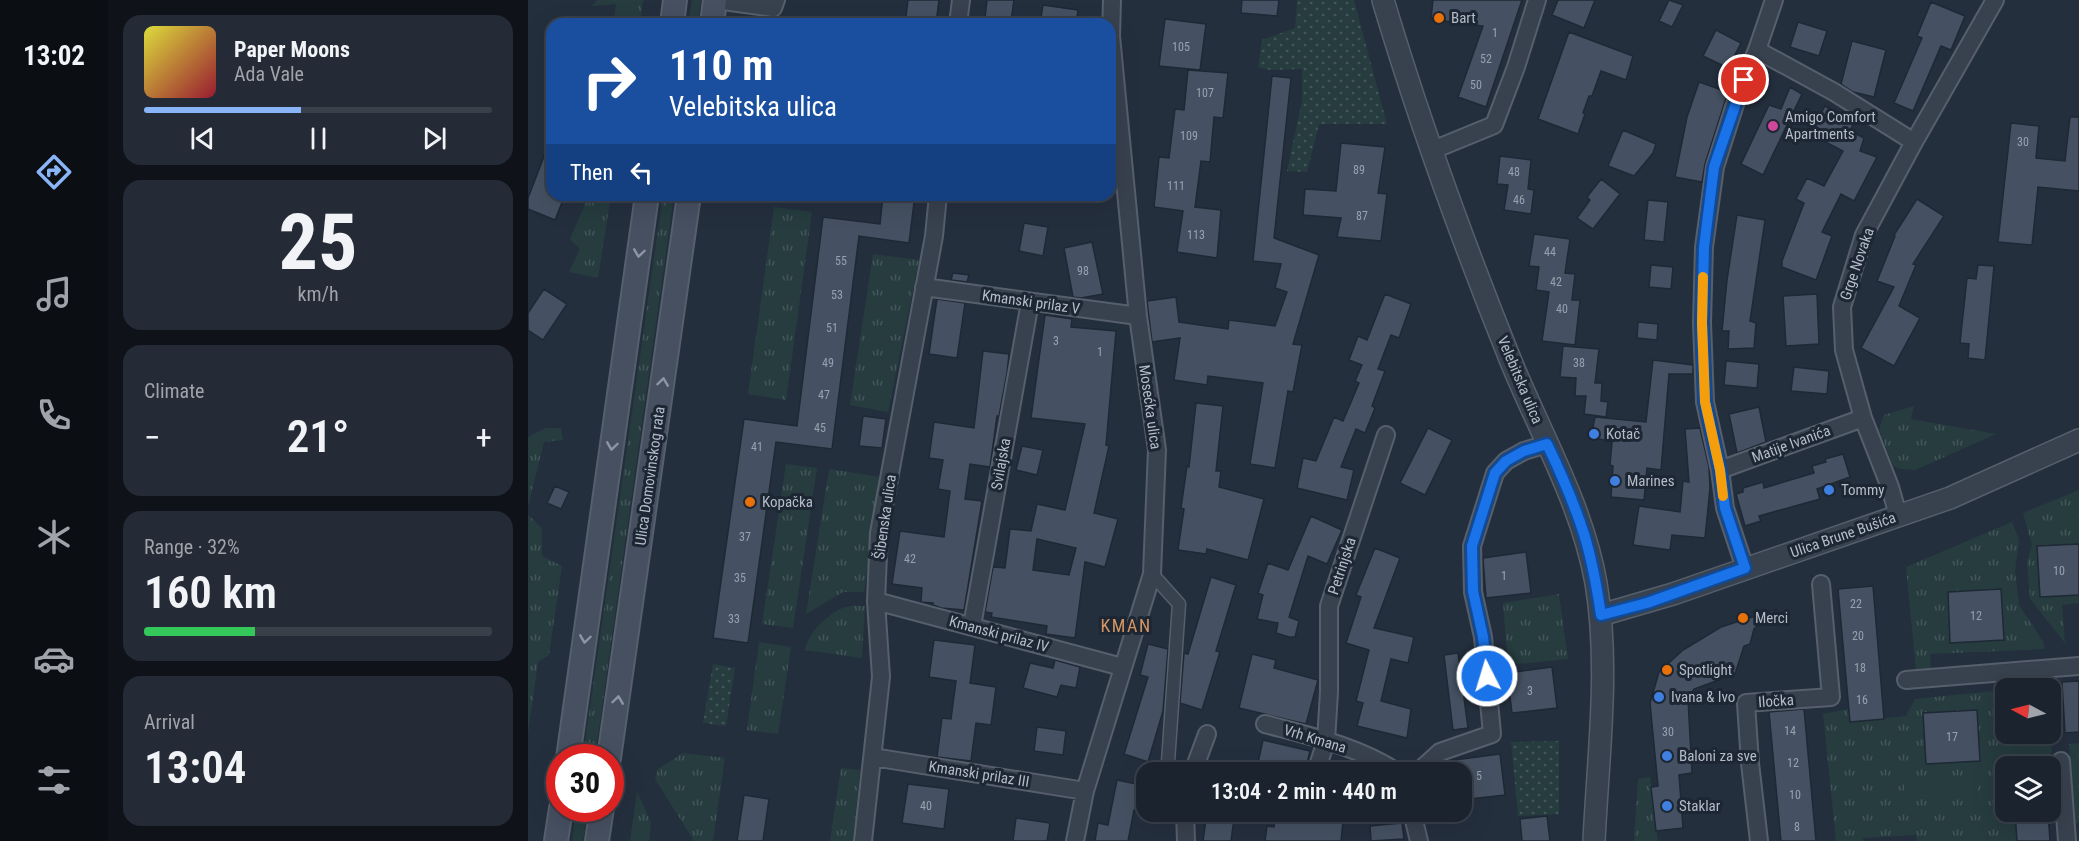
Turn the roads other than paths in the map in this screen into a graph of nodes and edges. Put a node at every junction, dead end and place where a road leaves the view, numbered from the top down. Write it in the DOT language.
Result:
graph roads {
  1 [pos="675,0"];
  2 [pos="716,0"];
  3 [pos="776,0"];
  4 [pos="961,0"];
  5 [pos="1112,0"];
  6 [pos="1383,0"];
  7 [pos="1537,0"];
  8 [pos="1774,0"];
  9 [pos="1995,0"];
  10 [pos="673,18"];
  11 [pos="713,18"];
  12 [pos="959,18"];
  13 [pos="1112,18"];
  14 [pos="1757,50"];
  15 [pos="1116,88"];
  16 [pos="1914,142"];
  17 [pos="1433,150"];
  18 [pos="646,201"];
  19 [pos="688,201"];
  20 [pos="937,201"];
  21 [pos="924,287"];
  22 [pos="1030,302"];
  23 [pos="1138,316"];
  24 [pos="1863,418"];
  25 [pos="1386,435"];
  26 [pos="2079,440"];
  27 [pos="1547,444"];
  28 [pos="1720,470"];
  29 [pos="1898,515"];
  30 [pos="1745,568"];
  31 [pos="1152,574"];
  32 [pos="1821,584"];
  33 [pos="876,601"];
  34 [pos="1601,615"];
  35 [pos="972,626"];
  36 [pos="2079,666"];
  37 [pos="1122,667"];
  38 [pos="1906,680"];
  39 [pos="1265,724"];
  40 [pos="1207,734"];
  41 [pos="1326,741"];
  42 [pos="570,744"];
  43 [pos="611,744"];
  44 [pos="873,757"];
  45 [pos="2061,761"];
  46 [pos="1168,762"];
  47 [pos="1196,762"];
  48 [pos="1319,762"];
  49 [pos="1381,762"];
  50 [pos="1429,762"];
  51 [pos="1085,790"];
  52 [pos="559,822"];
  53 [pos="600,822"];
  54 [pos="1185,822"];
  55 [pos="1414,822"];
  56 [pos="556,841"];
  57 [pos="597,841"];
  58 [pos="863,841"];
  59 [pos="1076,841"];
  60 [pos="1186,841"];
  61 [pos="1419,841"];
  62 [pos="1594,841"];
  63 [pos="1759,841"];
  64 [pos="2067,841"];
  1 -- 10 [label="main road"];
  2 -- 3 [label="street"];
  2 -- 11 [label="main road"];
  4 -- 12 [label="street"];
  5 -- 13 [label="street, Mosećka ulica"];
  6 -- 17 [label="street, Velebitska ulica"];
  7 -- 17 [label="street"];
  8 -- 14 [label="street"];
  9 -- 16 [label="street, Grge Novaka"];
  14 -- 16 [label="street"];
  14 -- 28 [label="street"];
  15 -- 23 [label="street, Mosećka ulica"];
  16 -- 24 [label="street, Grge Novaka"];
  17 -- 27 [label="street, Velebitska ulica"];
  18 -- 42 [label="main road, one-way"];
  43 -- 19 [label="main road, Ulica Domovinskog rata, one-way"];
  20 -- 21 [label="street, Šibenska ulica"];
  21 -- 22 [label="street, Kmanski prilaz V"];
  21 -- 33 [label="street, Šibenska ulica"];
  22 -- 23 [label="street, Kmanski prilaz V"];
  22 -- 35 [label="street, Svilajska"];
  23 -- 31 [label="street, Mosećka ulica"];
  24 -- 28 [label="street, Matije Ivanića"];
  24 -- 29 [label="street, Grge Novaka"];
  25 -- 41 [label="street, Petrinjska"];
  26 -- 29 [label="street, Ulica Brune Bušića"];
  27 -- 34 [label="street, Velebitska ulica"];
  27 -- 50 [label="street"];
  28 -- 30 [label="street"];
  29 -- 30 [label="street, Ulica Brune Bušića"];
  30 -- 34 [label="street, Ulica Brune Bušića"];
  31 -- 37 [label="street, Mosećka ulica"];
  31 -- 46 [label="street"];
  32 -- 63 [label="street, Iločka"];
  33 -- 35 [label="street, Kmanski prilaz IV"];
  33 -- 44 [label="street, Šibenska ulica"];
  34 -- 62 [label="street, Velebitska ulica"];
  35 -- 37 [label="street, Kmanski prilaz IV"];
  36 -- 38 [label="street"];
  37 -- 51 [label="street, Mosećka ulica"];
  39 -- 41 [label="street, Vrh Kmana"];
  40 -- 47 [label="street"];
  41 -- 48 [label="street, Petrinjska"];
  41 -- 49 [label="street, Vrh Kmana"];
  44 -- 51 [label="street, Kmanski prilaz III"];
  44 -- 58 [label="street, Šibenska ulica"];
  45 -- 64 [label="street"];
  51 -- 59 [label="street, Mosećka ulica"];
  52 -- 56 [label="main road"];
  53 -- 57 [label="main road"];
  54 -- 60 [label="street"];
  55 -- 61 [label="street"];
}
